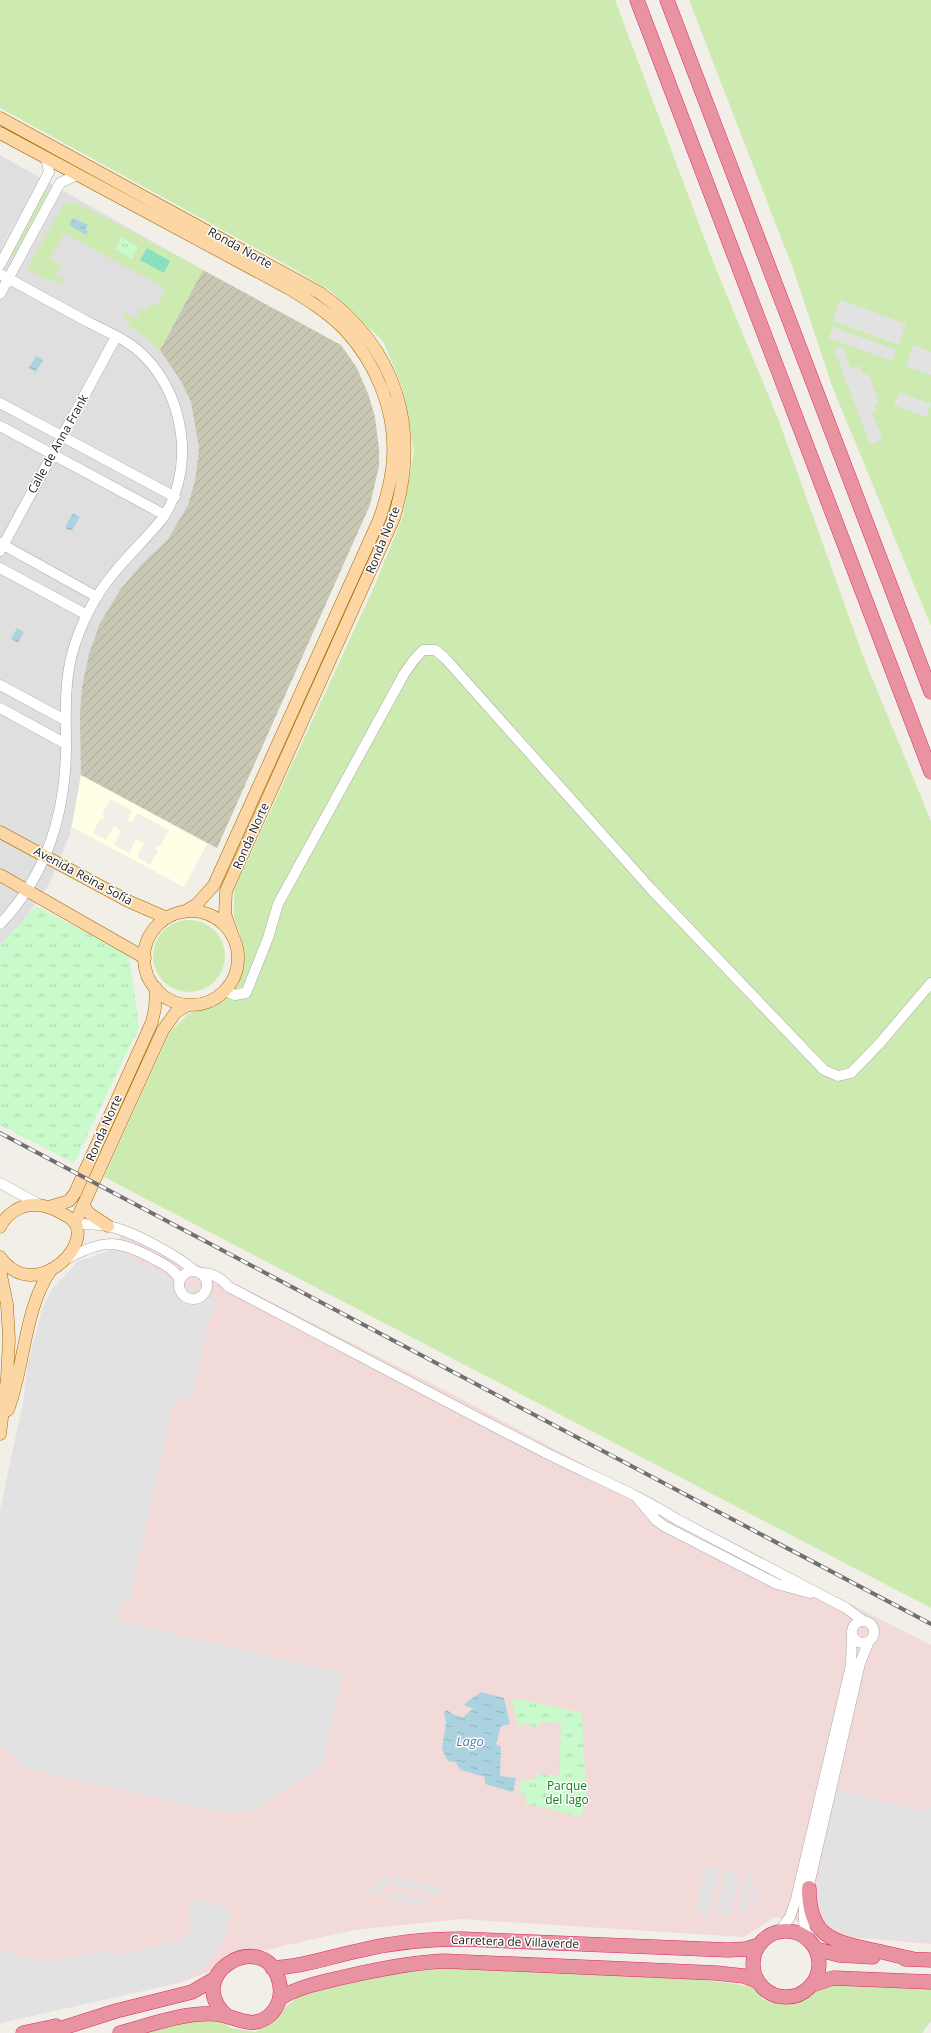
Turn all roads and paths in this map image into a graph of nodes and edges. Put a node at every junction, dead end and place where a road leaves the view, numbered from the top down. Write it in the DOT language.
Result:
graph roads {
  1 [pos="637,0"];
  2 [pos="667,0"];
  3 [pos="0,118"];
  4 [pos="0,133"];
  5 [pos="46,158"];
  6 [pos="77,175"];
  7 [pos="0,265"];
  8 [pos="4,277"];
  9 [pos="0,294"];
  10 [pos="116,337"];
  11 [pos="0,403"];
  12 [pos="0,426"];
  13 [pos="62,437"];
  14 [pos="52,454"];
  15 [pos="175,497"];
  16 [pos="165,515"];
  17 [pos="1,546"];
  18 [pos="0,568"];
  19 [pos="97,596"];
  20 [pos="87,615"];
  21 [pos="0,685"];
  22 [pos="931,692"];
  23 [pos="0,708"];
  24 [pos="65,720"];
  25 [pos="66,744"];
  26 [pos="931,772"];
  27 [pos="0,832"];
  28 [pos="45,856"];
  29 [pos="0,875"];
  30 [pos="27,890"];
  31 [pos="184,912"];
  32 [pos="167,918"];
  33 [pos="0,924"];
  34 [pos="232,934"];
  35 [pos="144,958"];
  36 [pos="931,983"];
  37 [pos="156,988"];
  38 [pos="225,991"];
  39 [pos="188,1005"];
  40 [pos="0,1184"];
  41 [pos="83,1206"];
  42 [pos="46,1207"];
  43 [pos="75,1223"];
  44 [pos="108,1226"];
  45 [pos="0,1227"];
  46 [pos="0,1257"];
  47 [pos="62,1262"];
  48 [pos="0,1270"];
  49 [pos="52,1270"];
  50 [pos="198,1272"];
  51 [pos="180,1280"];
  52 [pos="229,1287"];
  53 [pos="206,1290"];
  54 [pos="3,1422"];
  55 [pos="0,1434"];
  56 [pos="862,1620"];
  57 [pos="852,1636"];
  58 [pos="870,1641"];
  59 [pos="809,1888"];
  60 [pos="779,1932"];
  61 [pos="806,1938"];
  62 [pos="759,1945"];
  63 [pos="816,1949"];
  64 [pos="913,1959"];
  65 [pos="931,1960"];
  66 [pos="272,1968"];
  67 [pos="216,1978"];
  68 [pos="757,1981"];
  69 [pos="931,1982"];
  70 [pos="812,1985"];
  71 [pos="280,1998"];
  72 [pos="228,2017"];
  73 [pos="80,2022"];
  74 [pos="24,2033"];
  75 [pos="47,2033"];
  76 [pos="120,2033"];
  1 -- 26 [label="highway"];
  2 -- 22 [label="highway"];
  3 -- 34 [label="main road, Ronda Norte"];
  4 -- 5 [label="main road, Ronda Norte"];
  5 -- 6 [label="main road, Ronda Norte"];
  5 -- 7 [label="street"];
  6 -- 8 [label="street"];
  6 -- 31 [label="main road, Ronda Norte"];
  8 -- 9 [label="street"];
  8 -- 10 [label="street"];
  10 -- 13 [label="street, Calle de Anna Frank"];
  10 -- 15 [label="street"];
  11 -- 13 [label="street"];
  12 -- 14 [label="street"];
  13 -- 14 [label="street, Calle de Anna Frank"];
  13 -- 15 [label="street"];
  14 -- 16 [label="street"];
  14 -- 17 [label="street, Calle de Anna Frank"];
  15 -- 16 [label="street"];
  16 -- 19 [label="street"];
  17 -- 19 [label="street"];
  18 -- 20 [label="street"];
  19 -- 20 [label="street"];
  20 -- 24 [label="street"];
  21 -- 24 [label="street"];
  23 -- 25 [label="street"];
  24 -- 25 [label="street"];
  25 -- 28 [label="street"];
  27 -- 28 [label="main road, Avenida Reina Sofía"];
  28 -- 30 [label="street"];
  28 -- 32 [label="main road, Avenida Reina Sofía"];
  29 -- 30 [label="main road"];
  30 -- 33 [label="street"];
  30 -- 35 [label="main road"];
  31 -- 32 [label="main road, Ronda Norte"];
  31 -- 34 [label="main road, Ronda Norte"];
  32 -- 35 [label="main road, Ronda Norte"];
  34 -- 38 [label="main road, Ronda Norte"];
  35 -- 37 [label="main road, Ronda Norte"];
  36 -- 38 [label="street"];
  37 -- 39 [label="main road, Ronda Norte"];
  37 -- 42 [label="main road, Ronda Norte"];
  38 -- 39 [label="main road, Ronda Norte"];
  39 -- 41 [label="main road, Ronda Norte"];
  40 -- 42 [label="street"];
  41 -- 43 [label="main road, Ronda Norte"];
  41 -- 44 [label="main road"];
  42 -- 43 [label="main road"];
  42 -- 45 [label="main road, Ronda Norte"];
  43 -- 44 [label="street"];
  43 -- 47 [label="main road"];
  44 -- 50 [label="street"];
  46 -- 49 [label="main road"];
  47 -- 49 [label="main road"];
  47 -- 51 [label="street"];
  48 -- 54 [label="main road"];
  49 -- 54 [label="main road"];
  50 -- 51 [label="street"];
  50 -- 52 [label="street"];
  50 -- 53 [label="street"];
  51 -- 53 [label="street"];
  52 -- 53 [label="street"];
  52 -- 56 [label="street"];
  54 -- 55 [label="main road"];
  56 -- 57 [label="street"];
  56 -- 58 [label="street"];
  57 -- 58 [label="street"];
  57 -- 60 [label="street"];
  58 -- 59 [label="street"];
  59 -- 61 [label="street"];
  59 -- 64 [label="highway"];
  60 -- 61 [label="highway"];
  60 -- 62 [label="highway"];
  61 -- 63 [label="highway"];
  62 -- 66 [label="highway, Carretera de Villaverde"];
  62 -- 68 [label="highway"];
  63 -- 64 [label="highway"];
  63 -- 70 [label="highway"];
  64 -- 65 [label="highway"];
  66 -- 67 [label="highway"];
  66 -- 71 [label="highway"];
  67 -- 72 [label="highway"];
  67 -- 73 [label="highway"];
  68 -- 70 [label="highway"];
  68 -- 71 [label="highway, Carretera de Villaverde"];
  69 -- 70 [label="highway"];
  71 -- 72 [label="highway"];
  72 -- 76 [label="highway"];
  73 -- 74 [label="highway"];
  73 -- 75 [label="highway"];
}
